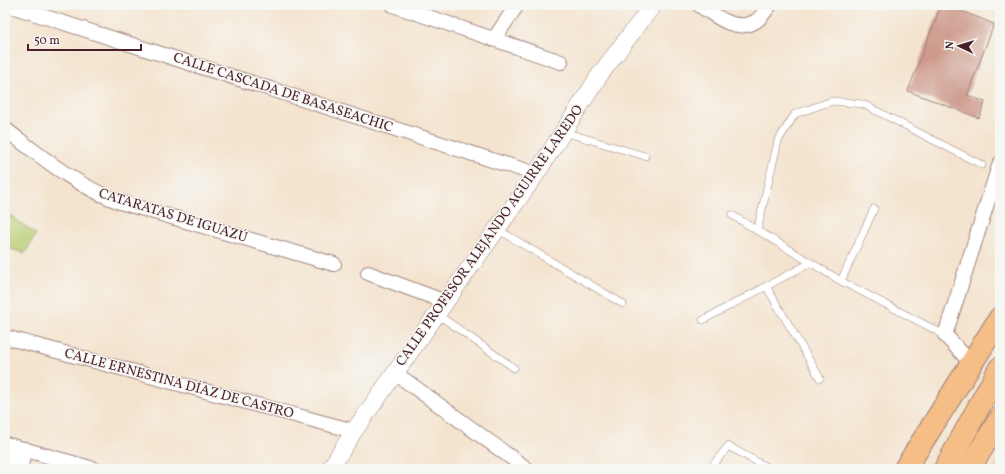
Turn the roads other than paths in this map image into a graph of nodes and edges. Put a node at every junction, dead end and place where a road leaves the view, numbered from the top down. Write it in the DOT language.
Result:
graph roads {
  1 [pos="8,5"];
  2 [pos="393,5"];
  3 [pos="517,5"];
  4 [pos="653,5"];
  5 [pos="699,5"];
  6 [pos="770,5"];
  7 [pos="494,40"];
  8 [pos="561,62"];
  9 [pos="5,129"];
  10 [pos="564,132"];
  11 [pos="645,156"];
  12 [pos="1000,163"];
  13 [pos="982,165"];
  14 [pos="536,174"];
  15 [pos="874,209"];
  16 [pos="732,215"];
  17 [pos="497,229"];
  18 [pos="757,231"];
  19 [pos="334,264"];
  20 [pos="810,264"];
  21 [pos="368,273"];
  22 [pos="840,281"];
  23 [pos="766,286"];
  24 [pos="623,304"];
  25 [pos="441,308"];
  26 [pos="1000,318"];
  27 [pos="703,320"];
  28 [pos="945,335"];
  29 [pos="5,337"];
  30 [pos="971,363"];
  31 [pos="514,368"];
  32 [pos="1000,368"];
  33 [pos="395,373"];
  34 [pos="820,378"];
  35 [pos="1000,419"];
  36 [pos="354,431"];
  37 [pos="14,446"];
  38 [pos="6,469"];
  39 [pos="20,469"];
  40 [pos="94,469"];
  41 [pos="330,469"];
  42 [pos="527,469"];
  43 [pos="710,469"];
  44 [pos="770,469"];
  45 [pos="905,469"];
  46 [pos="945,469"];
  47 [pos="969,469"];
  1 -- 14 [label="street, CALLE CASCADA DE BASASEACHIC"];
  2 -- 7 [label="street"];
  3 -- 7 [label="street"];
  4 -- 10 [label="street, CALLE PROFESOR ALEJANDO AGUIRRE LAREDO"];
  5 -- 6 [label="street"];
  7 -- 8 [label="street"];
  9 -- 19 [label="street, CATARATAS DE IGUAZÚ"];
  10 -- 11 [label="lane"];
  10 -- 14 [label="street, CALLE PROFESOR ALEJANDO AGUIRRE LAREDO"];
  12 -- 28 [label="street"];
  13 -- 18 [label="lane"];
  14 -- 17 [label="street, CALLE PROFESOR ALEJANDO AGUIRRE LAREDO"];
  15 -- 22 [label="lane"];
  16 -- 18 [label="lane"];
  17 -- 24 [label="lane"];
  17 -- 25 [label="street, CALLE PROFESOR ALEJANDO AGUIRRE LAREDO"];
  18 -- 20 [label="lane"];
  20 -- 22 [label="lane"];
  20 -- 23 [label="lane"];
  21 -- 25 [label="street"];
  22 -- 28 [label="lane"];
  23 -- 27 [label="lane"];
  23 -- 34 [label="lane"];
  25 -- 31 [label="lane"];
  25 -- 33 [label="street, CALLE PROFESOR ALEJANDO AGUIRRE LAREDO"];
  26 -- 30 [label="main road"];
  28 -- 30 [label="street"];
  29 -- 36 [label="street, CALLE ERNESTINA DÍAZ DE CASTRO"];
  30 -- 45 [label="main road"];
  32 -- 46 [label="main road"];
  33 -- 36 [label="street, CALLE PROFESOR ALEJANDO AGUIRRE LAREDO"];
  33 -- 42 [label="street"];
  35 -- 47 [label="main road"];
  36 -- 41 [label="street, CALLE PROFESOR ALEJANDO AGUIRRE LAREDO"];
  37 -- 38 [label="street"];
  37 -- 39 [label="street"];
  37 -- 40 [label="street"];
  43 -- 44 [label="lane"];
}
